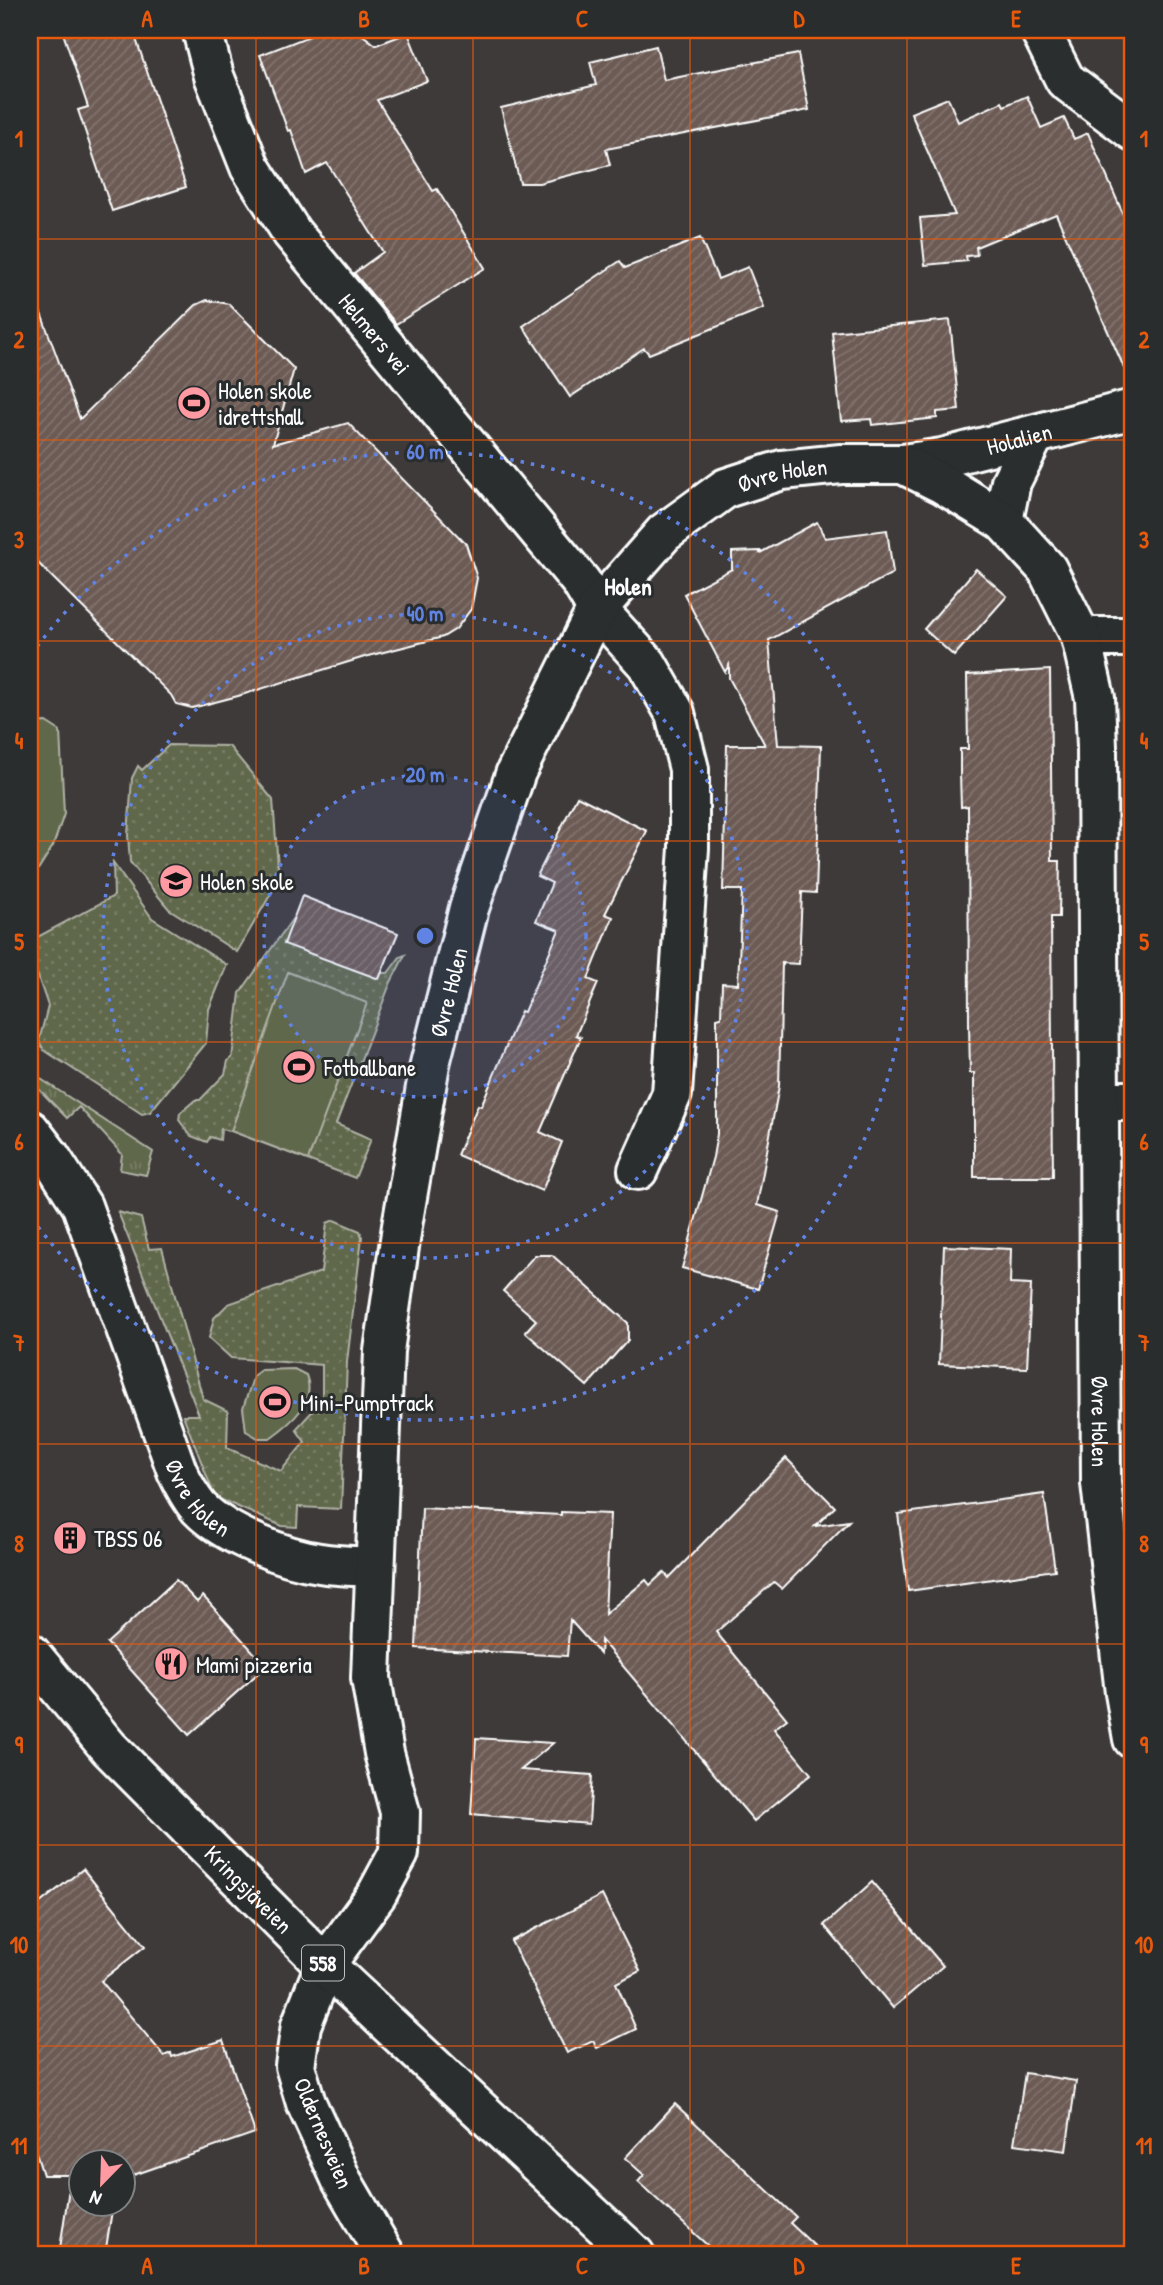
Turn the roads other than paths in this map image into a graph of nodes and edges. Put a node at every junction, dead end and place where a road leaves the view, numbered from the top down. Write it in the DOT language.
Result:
graph roads {
  1 [pos="202,30"];
  2 [pos="1040,30"];
  3 [pos="1133,131"];
  4 [pos="1133,409"];
  5 [pos="1034,436"];
  6 [pos="903,464"];
  7 [pos="1003,521"];
  8 [pos="597,609"];
  9 [pos="1133,636"];
  10 [pos="1081,637"];
  11 [pos="1116,1101"];
  12 [pos="30,1130"];
  13 [pos="638,1170"];
  14 [pos="374,1567"];
  15 [pos="30,1653"];
  16 [pos="1133,1739"];
  17 [pos="325,1965"];
  18 [pos="385,2255"];
  19 [pos="635,2255"];
  1 -- 8 [label="street, Helmers vei"];
  2 -- 3 [label="street"];
  4 -- 5 [label="street, Holalien"];
  5 -- 6 [label="street, Holalien"];
  5 -- 7 [label="street"];
  6 -- 7 [label="street, Øvre Holen"];
  6 -- 8 [label="street, Øvre Holen"];
  7 -- 10 [label="street, Øvre Holen"];
  8 -- 13 [label="street"];
  8 -- 14 [label="street, Øvre Holen"];
  9 -- 10 [label="street"];
  10 -- 11 [label="street, Øvre Holen"];
  11 -- 16 [label="street, Øvre Holen"];
  12 -- 14 [label="street, Øvre Holen"];
  14 -- 17 [label="street, Øvre Holen"];
  15 -- 17 [label="street, Kringsjåveien / 558"];
  17 -- 18 [label="street, Oldernesveien"];
  17 -- 19 [label="street, Kringsjåveien / 558"];
}
